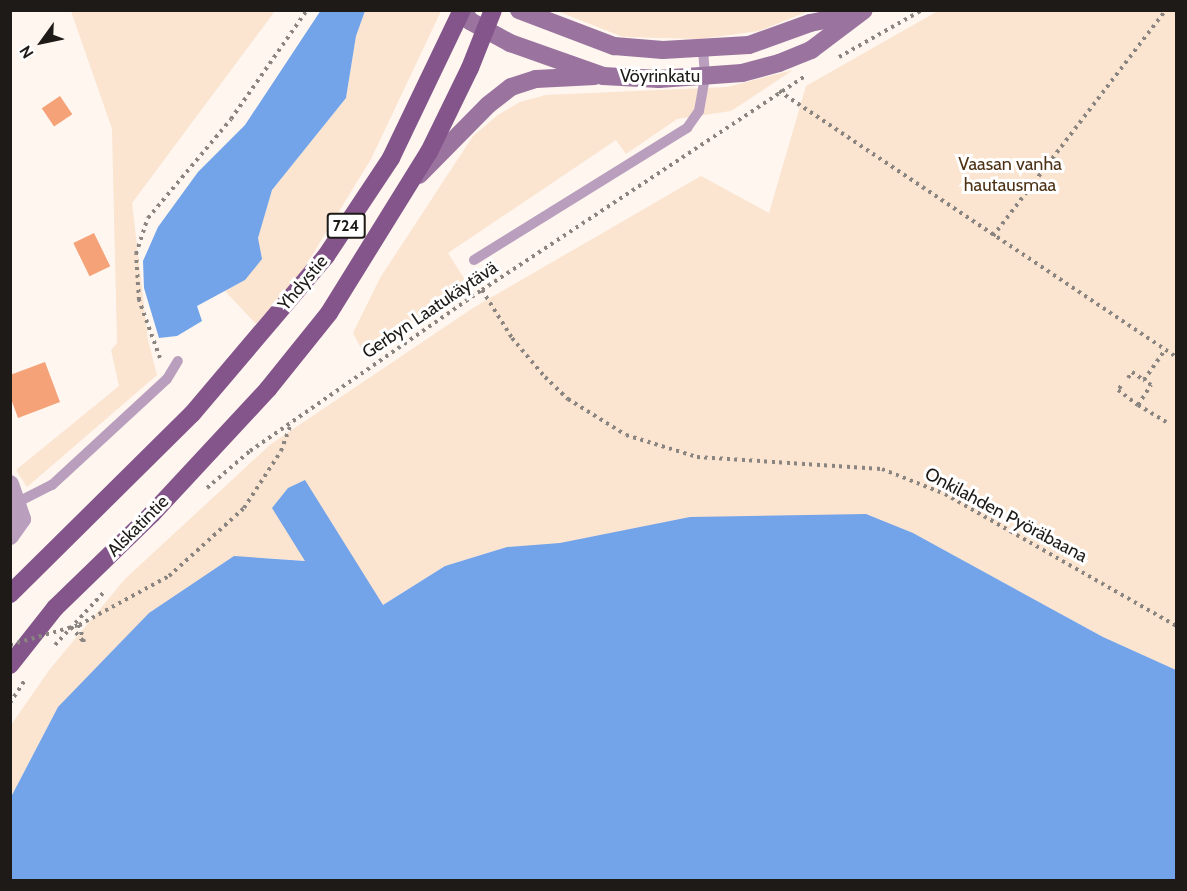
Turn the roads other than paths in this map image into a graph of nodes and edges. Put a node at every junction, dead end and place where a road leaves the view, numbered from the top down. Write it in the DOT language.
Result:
graph roads {
  1 [pos="493,10"];
  2 [pos="519,10"];
  3 [pos="462,11"];
  4 [pos="862,12"];
  5 [pos="486,30"];
  6 [pos="704,50"];
  7 [pos="603,76"];
  8 [pos="705,77"];
  9 [pos="412,183"];
  10 [pos="474,260"];
  11 [pos="178,361"];
  12 [pos="268,389"];
  13 [pos="10,484"];
  14 [pos="18,502"];
  15 [pos="10,536"];
  16 [pos="10,594"];
  17 [pos="10,665"];
  1 -- 5 [label="main road, Yhdystie / 724"];
  2 -- 6 [label="main road, Vöyrinkatu"];
  3 -- 5 [label="main road, Vöyrinkatu"];
  3 -- 16 [label="main road, Yhdystie / 724"];
  4 -- 6 [label="main road, Vöyrinkatu"];
  4 -- 8 [label="main road, Vöyrinkatu"];
  5 -- 7 [label="main road, Vöyrinkatu"];
  5 -- 9 [label="main road, Yhdystie / 724"];
  6 -- 8 [label="lane"];
  7 -- 8 [label="main road, Vöyrinkatu"];
  7 -- 9 [label="main road"];
  8 -- 10 [label="lane"];
  9 -- 12 [label="main road, Yhdystie / 724"];
  11 -- 14 [label="lane"];
  12 -- 17 [label="main road, Alskatintie / 724"];
  13 -- 14 [label="street"];
  14 -- 15 [label="street"];
}
